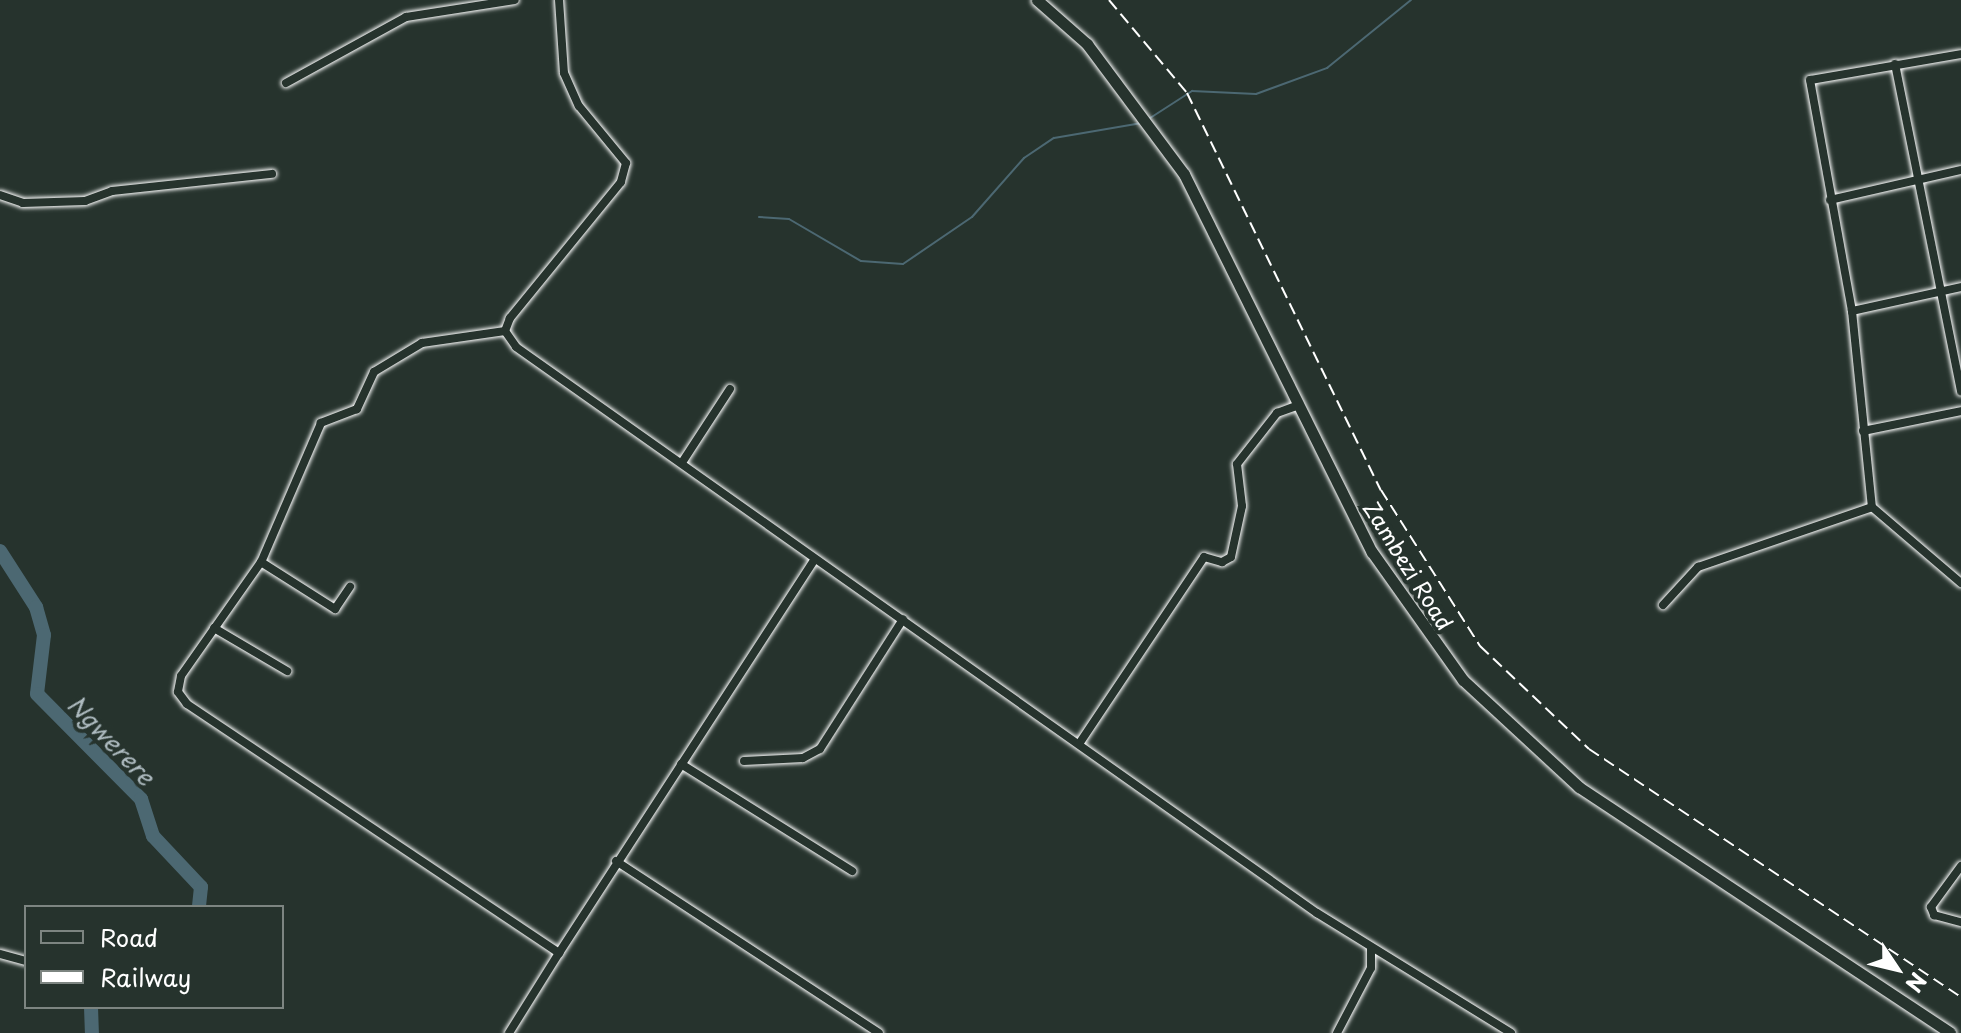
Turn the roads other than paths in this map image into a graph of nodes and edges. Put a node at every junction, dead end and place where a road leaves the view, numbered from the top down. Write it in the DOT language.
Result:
graph roads {
  1 [pos="515,0"];
  2 [pos="559,0"];
  3 [pos="1037,0"];
  4 [pos="1961,54"];
  5 [pos="1895,64"];
  6 [pos="286,83"];
  7 [pos="1961,170"];
  8 [pos="272,174"];
  9 [pos="1918,180"];
  10 [pos="0,195"];
  11 [pos="1830,200"];
  12 [pos="1961,287"];
  13 [pos="1944,291"];
  14 [pos="1852,311"];
  15 [pos="505,331"];
  16 [pos="730,389"];
  17 [pos="1961,391"];
  18 [pos="1299,405"];
  19 [pos="1961,411"];
  20 [pos="1863,431"];
  21 [pos="683,461"];
  22 [pos="1872,507"];
  23 [pos="814,560"];
  24 [pos="261,562"];
  25 [pos="1961,583"];
  26 [pos="350,587"];
  27 [pos="1663,605"];
  28 [pos="903,619"];
  29 [pos="214,628"];
  30 [pos="287,671"];
  31 [pos="1079,744"];
  32 [pos="744,761"];
  33 [pos="681,764"];
  34 [pos="616,861"];
  35 [pos="1961,866"];
  36 [pos="852,871"];
  37 [pos="1961,922"];
  38 [pos="1371,949"];
  39 [pos="559,953"];
  40 [pos="0,954"];
  41 [pos="24,960"];
  42 [pos="509,1033"];
  43 [pos="879,1033"];
  44 [pos="1337,1033"];
  45 [pos="1511,1033"];
  46 [pos="1950,1033"];
  1 -- 6 [label="street"];
  2 -- 15 [label="street"];
  3 -- 18 [label="main road, Zambezi Road"];
  4 -- 5 [label="street"];
  5 -- 9 [label="street"];
  5 -- 11 [label="street"];
  7 -- 9 [label="street"];
  8 -- 10 [label="street"];
  9 -- 11 [label="street"];
  9 -- 13 [label="street"];
  11 -- 14 [label="street"];
  12 -- 13 [label="street"];
  13 -- 14 [label="street"];
  13 -- 17 [label="street"];
  14 -- 20 [label="street"];
  15 -- 21 [label="street"];
  15 -- 24 [label="street"];
  16 -- 21 [label="street"];
  18 -- 31 [label="street"];
  18 -- 46 [label="main road, Zambezi Road"];
  19 -- 20 [label="street"];
  20 -- 22 [label="street"];
  21 -- 23 [label="street"];
  22 -- 25 [label="street"];
  22 -- 27 [label="street"];
  23 -- 28 [label="street"];
  23 -- 33 [label="street"];
  24 -- 26 [label="street"];
  24 -- 29 [label="street"];
  28 -- 31 [label="street"];
  28 -- 32 [label="street"];
  29 -- 30 [label="street"];
  29 -- 39 [label="street"];
  31 -- 38 [label="street"];
  33 -- 34 [label="street"];
  33 -- 36 [label="street"];
  34 -- 39 [label="street"];
  34 -- 43 [label="street"];
  35 -- 37 [label="street"];
  38 -- 44 [label="street"];
  38 -- 45 [label="street"];
  39 -- 42 [label="street"];
  40 -- 41 [label="street"];
}
